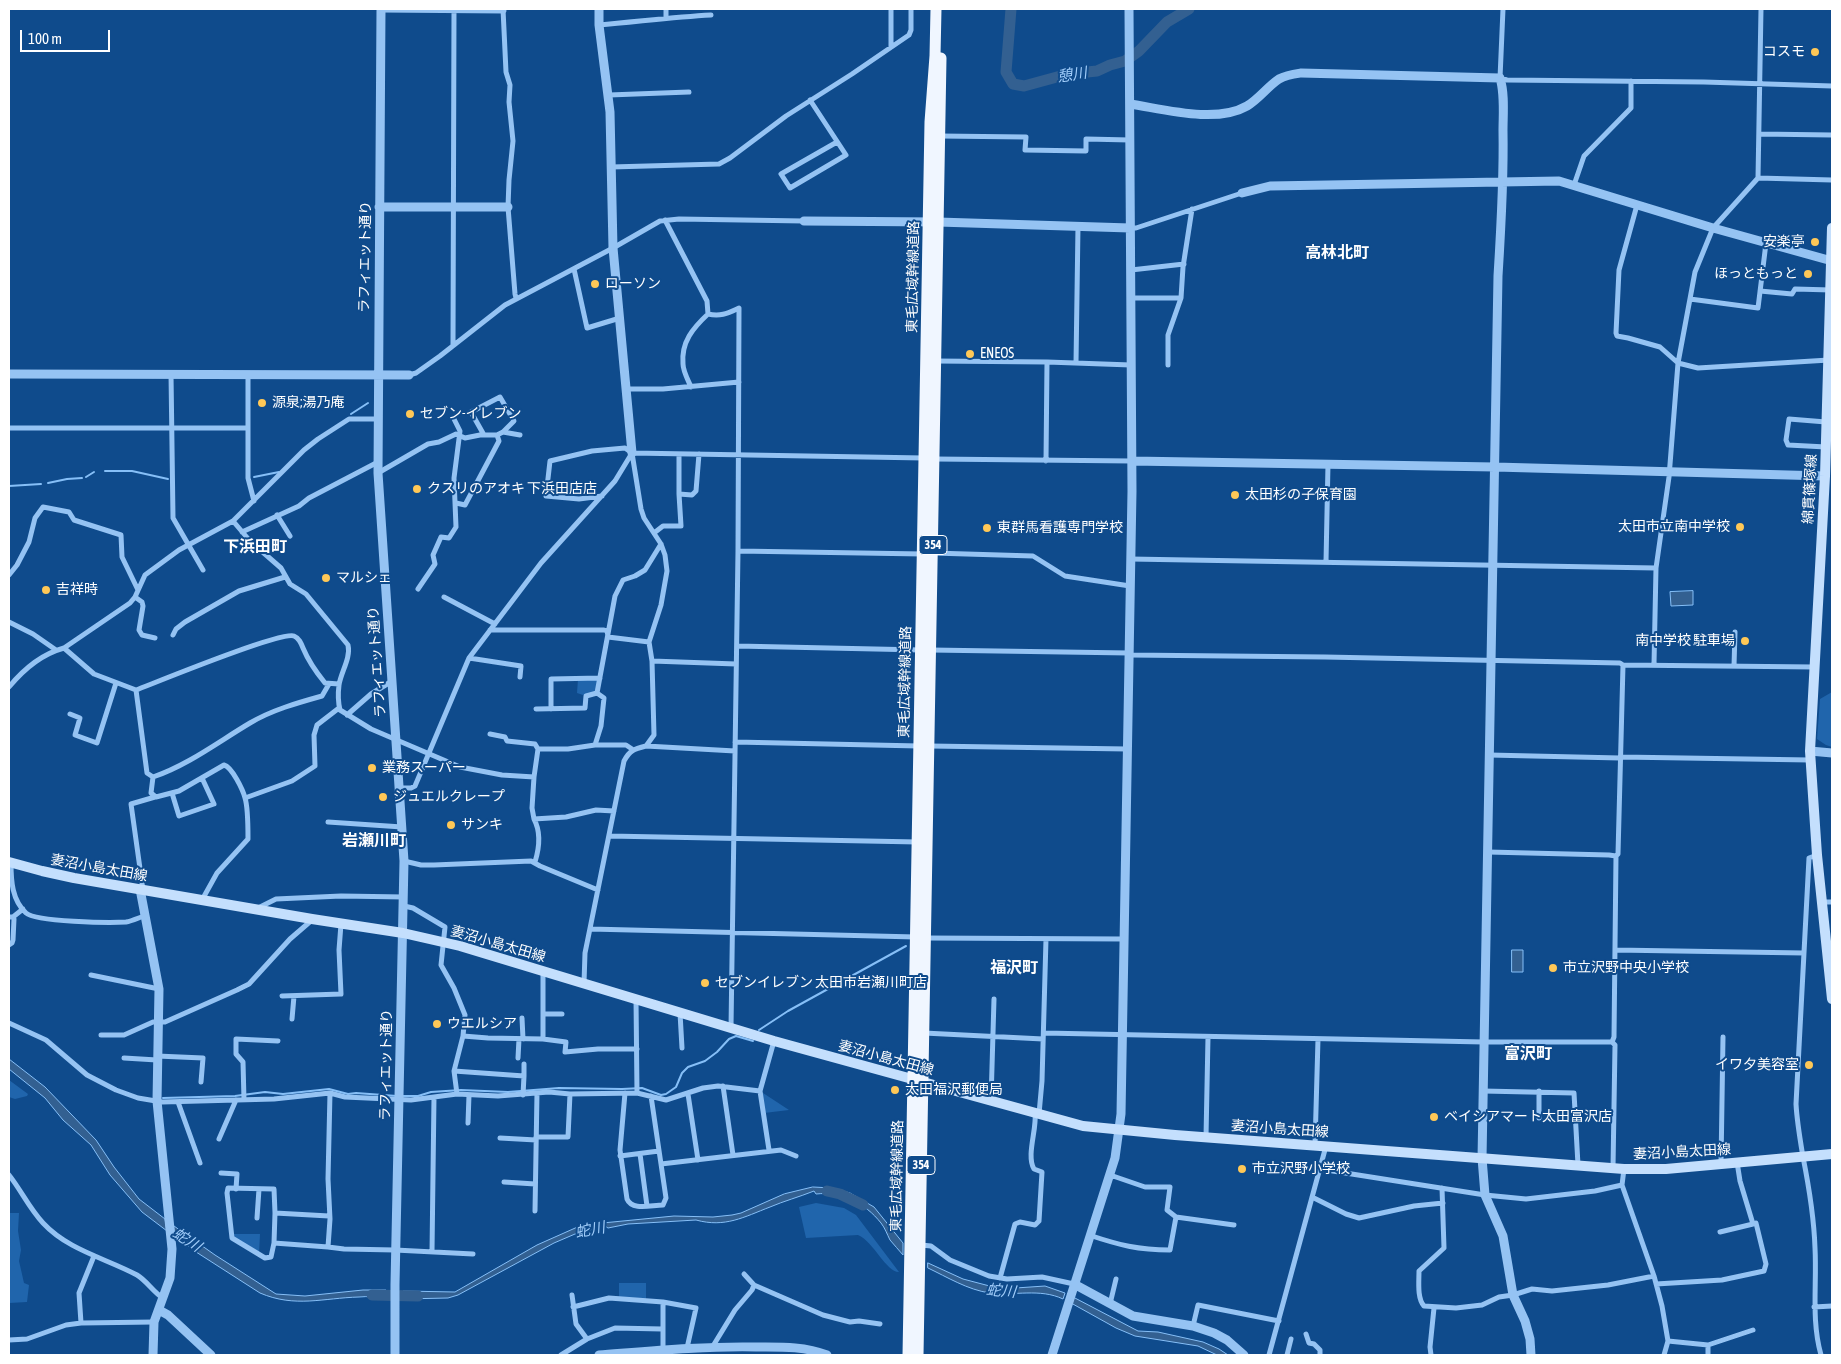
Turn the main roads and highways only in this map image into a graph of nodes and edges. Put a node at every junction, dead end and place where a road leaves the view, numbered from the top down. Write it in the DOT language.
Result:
graph roads {
  1 [pos="936,9"];
  2 [pos="942,9"];
  3 [pos="934,222"];
  4 [pos="1832,228"];
  5 [pos="1832,261"];
  6 [pos="1830,360"];
  7 [pos="1828,453"];
  8 [pos="929,458"];
  9 [pos="924,746"];
  10 [pos="10,862"];
  11 [pos="1827,902"];
  12 [pos="921,938"];
  13 [pos="1832,999"];
  14 [pos="918,1081"];
  15 [pos="1832,1154"];
  16 [pos="915,1272"];
  17 [pos="908,1355"];
  18 [pos="918,1355"];
  1 -- 3 [label="highway, 東毛広域幹線道路 / 354"];
  2 -- 3 [label="highway, 東毛広域幹線道路 / 354"];
  3 -- 8 [label="highway, 東毛広域幹線道路 / 354"];
  3 -- 8 [label="highway, 東毛広域幹線道路 / 354"];
  4 -- 5 [label="main road, 綿貫篠塚線"];
  5 -- 6 [label="main road, 綿貫篠塚線"];
  6 -- 7 [label="main road, 綿貫篠塚線"];
  7 -- 11 [label="main road, 綿貫篠塚線"];
  8 -- 9 [label="highway, 東毛広域幹線道路 / 354"];
  9 -- 12 [label="highway, 東毛広域幹線道路 / 354"];
  9 -- 12 [label="highway, 東毛広域幹線道路 / 354"];
  10 -- 14 [label="main road, 妻沼小島太田線"];
  11 -- 13 [label="main road, 綿貫篠塚線"];
  12 -- 14 [label="highway, 東毛広域幹線道路 / 354"];
  12 -- 14 [label="highway, 東毛広域幹線道路 / 354"];
  14 -- 15 [label="main road, 妻沼小島太田線"];
  14 -- 16 [label="highway, 東毛広域幹線道路 / 354"];
  16 -- 17 [label="highway, 東毛広域幹線道路 / 354"];
  16 -- 18 [label="highway, 東毛広域幹線道路 / 354"];
}
